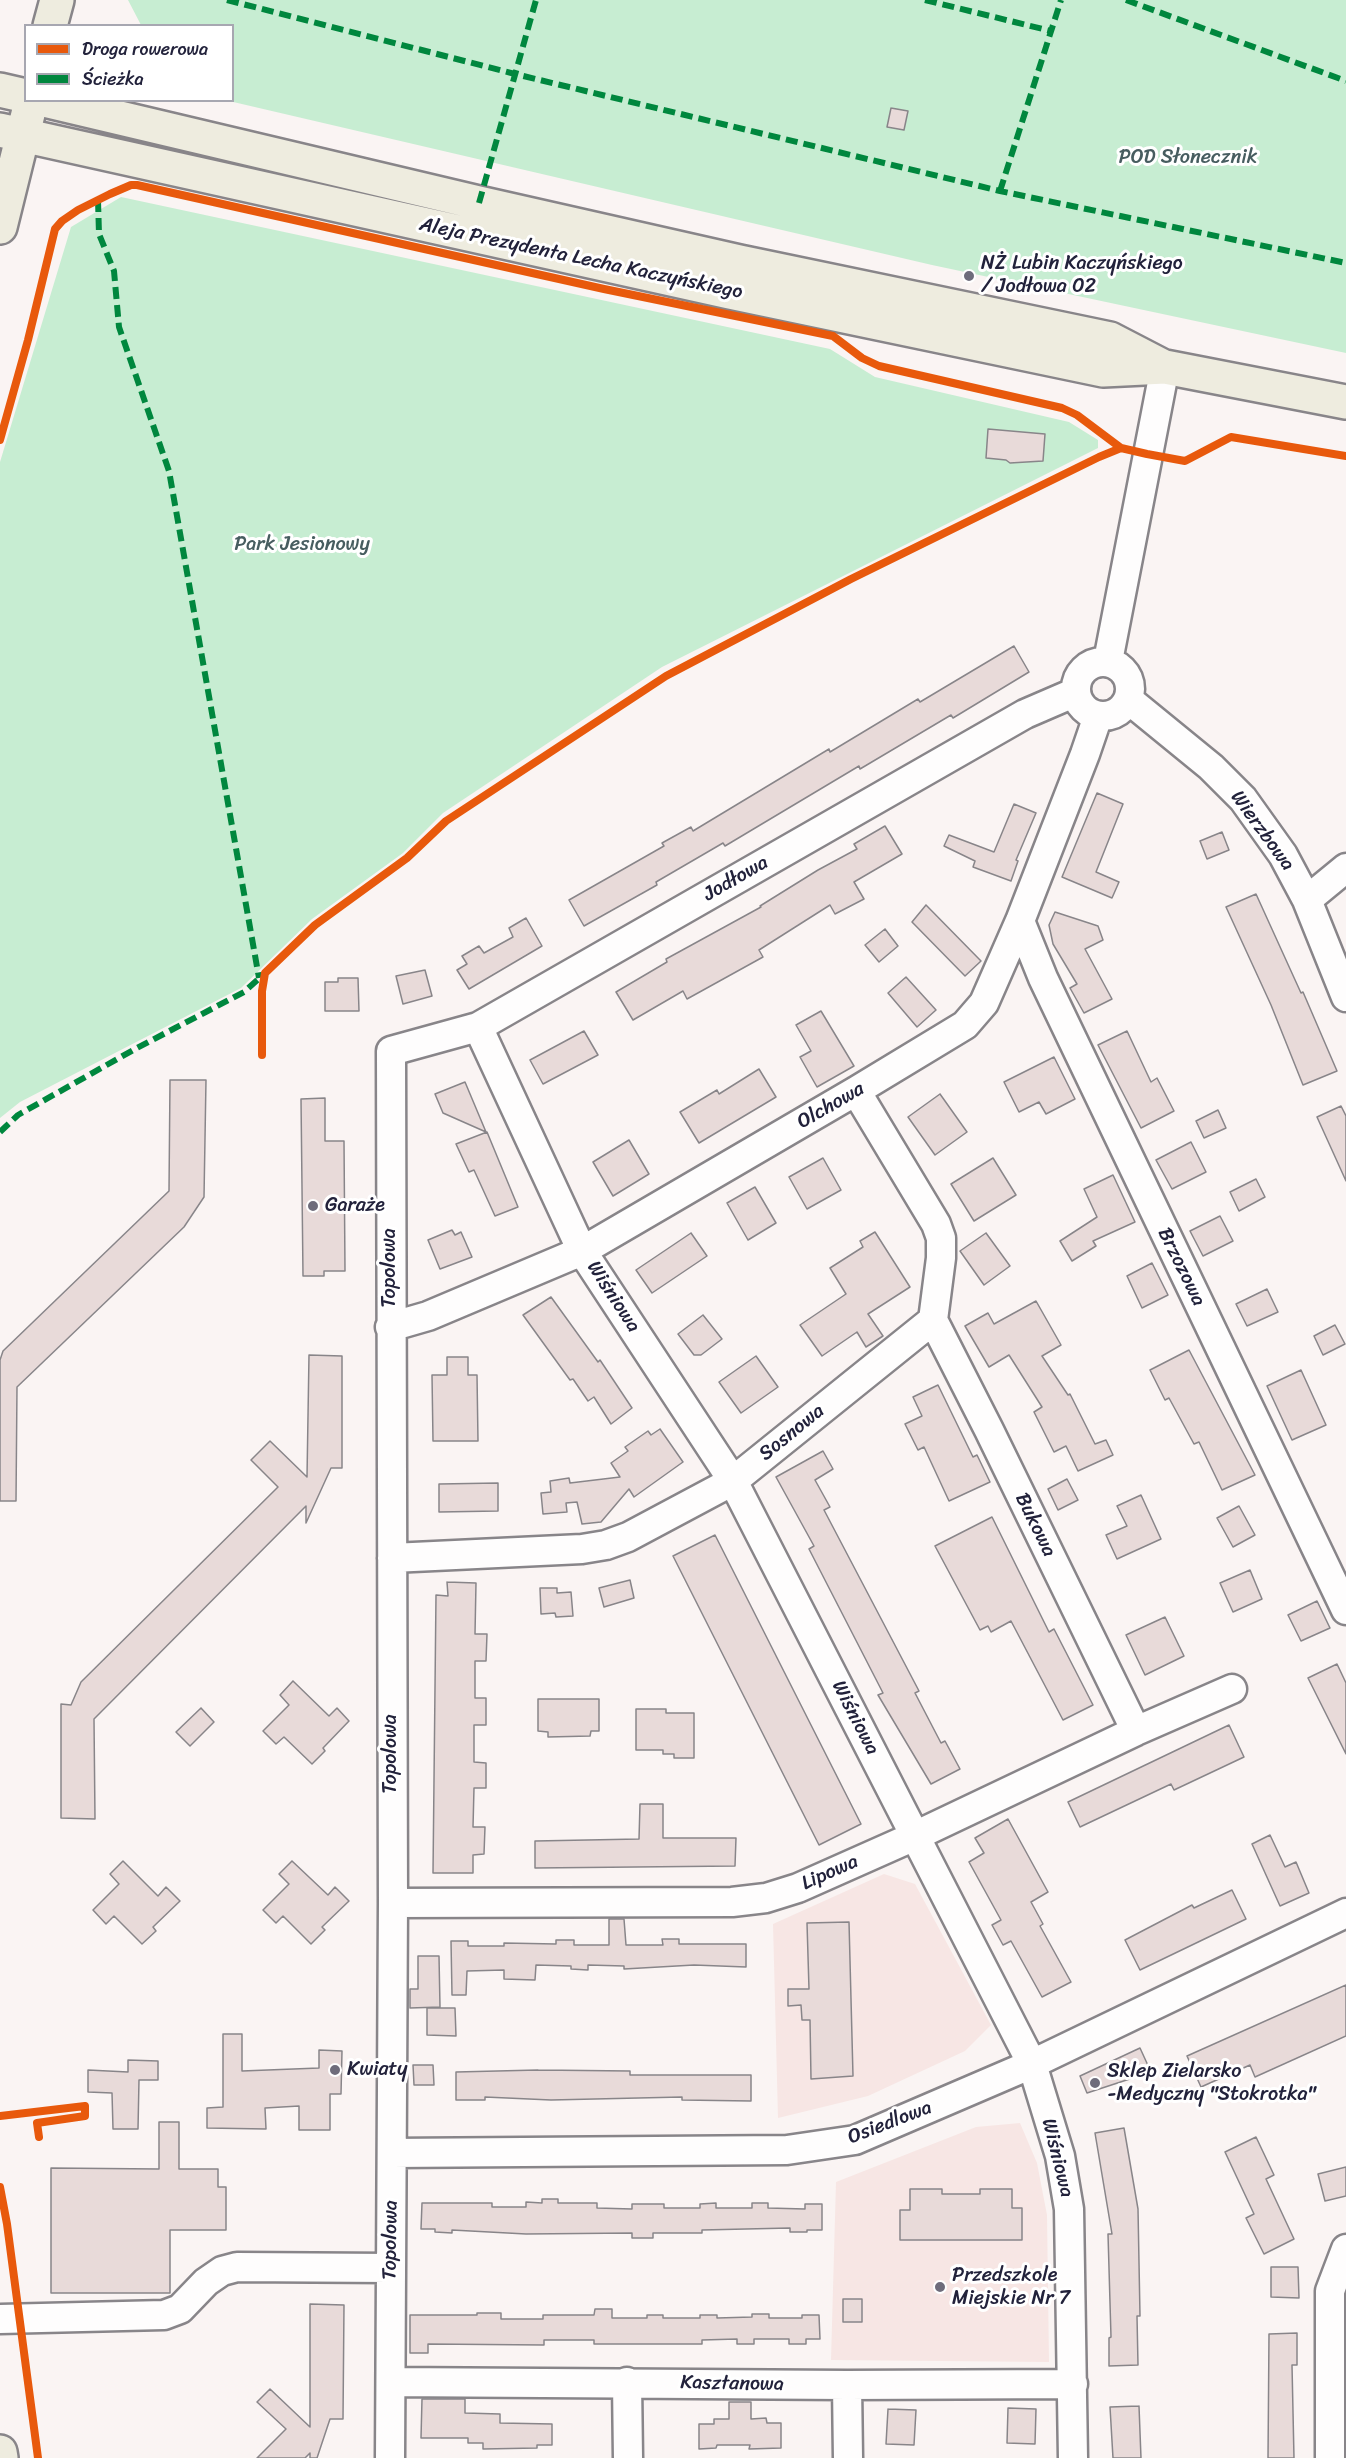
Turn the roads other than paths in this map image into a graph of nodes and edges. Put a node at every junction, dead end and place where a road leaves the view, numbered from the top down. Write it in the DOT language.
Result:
graph roads {
  1 [pos="57,0"];
  2 [pos="51,24"];
  3 [pos="0,90"];
  4 [pos="24,96"];
  5 [pos="30,102"];
  6 [pos="52,102"];
  7 [pos="11,133"];
  8 [pos="0,227"];
  9 [pos="1165,367"];
  10 [pos="1346,402"];
  11 [pos="1108,661"];
  12 [pos="1076,692"];
  13 [pos="1128,700"];
  14 [pos="1098,716"];
  15 [pos="1346,868"];
  16 [pos="1307,900"];
  17 [pos="1020,921"];
  18 [pos="1346,998"];
  19 [pos="478,1027"];
  20 [pos="391,1051"];
  21 [pos="856,1091"];
  22 [pos="582,1251"];
  23 [pos="933,1320"];
  24 [pos="390,1327"];
  25 [pos="734,1480"];
  26 [pos="392,1558"];
  27 [pos="1346,1610"];
  28 [pos="1232,1689"];
  29 [pos="1136,1731"];
  30 [pos="915,1836"];
  31 [pos="393,1903"];
  32 [pos="1346,1913"];
  33 [pos="1032,2064"];
  34 [pos="393,2153"];
  35 [pos="1346,2249"];
  36 [pos="390,2268"];
  37 [pos="0,2319"];
  38 [pos="391,2382"];
  39 [pos="627,2382"];
  40 [pos="1073,2384"];
  41 [pos="847,2385"];
  42 [pos="0,2452"];
  43 [pos="1,2458"];
  44 [pos="390,2458"];
  45 [pos="628,2458"];
  46 [pos="848,2458"];
  47 [pos="1073,2458"];
  48 [pos="1330,2458"];
  1 -- 2 [label="main road"];
  3 -- 4 [label="main road"];
  5 -- 7 [label="main road"];
  6 -- 9 [label="main road, Aleja Prezydenta Lecha Kaczyńskiego"];
  7 -- 8 [label="main road"];
  7 -- 9 [label="main road, Aleja Prezydenta Lecha Kaczyńskiego"];
  9 -- 10 [label="main road, Aleja Prezydenta Lecha Kaczyńskiego"];
  9 -- 11 [label="street"];
  11 -- 12 [label="street"];
  11 -- 13 [label="street"];
  12 -- 14 [label="street"];
  12 -- 19 [label="street, Jodłowa"];
  13 -- 14 [label="street"];
  13 -- 16 [label="street, Wierzbowa"];
  14 -- 17 [label="street, Olchowa"];
  15 -- 16 [label="street"];
  16 -- 18 [label="street, Wierzbowa"];
  17 -- 21 [label="street, Olchowa"];
  17 -- 27 [label="street, Brzozowa"];
  19 -- 20 [label="street, Jodłowa"];
  19 -- 22 [label="street, Wiśniowa"];
  20 -- 24 [label="street, Topolowa"];
  21 -- 22 [label="street, Olchowa"];
  21 -- 23 [label="street"];
  22 -- 24 [label="street, Olchowa"];
  22 -- 25 [label="street, Wiśniowa"];
  23 -- 25 [label="street, Sosnowa"];
  23 -- 29 [label="street, Bukowa"];
  24 -- 26 [label="street, Topolowa"];
  25 -- 26 [label="street, Sosnowa"];
  25 -- 30 [label="street, Wiśniowa"];
  26 -- 31 [label="street, Topolowa"];
  28 -- 29 [label="street, Lipowa"];
  29 -- 30 [label="street, Lipowa"];
  30 -- 31 [label="street, Lipowa"];
  30 -- 33 [label="street, Wiśniowa"];
  31 -- 34 [label="street, Topolowa"];
  32 -- 33 [label="street, Osiedlowa"];
  33 -- 34 [label="street, Osiedlowa"];
  33 -- 40 [label="street, Wiśniowa"];
  34 -- 36 [label="street, Topolowa"];
  35 -- 48 [label="street"];
  36 -- 37 [label="street"];
  36 -- 38 [label="street, Topolowa"];
  38 -- 39 [label="street, Kasztanowa"];
  38 -- 44 [label="street, Topolowa"];
  39 -- 41 [label="street, Kasztanowa"];
  39 -- 45 [label="street"];
  40 -- 41 [label="street, Kasztanowa"];
  40 -- 47 [label="street, Wiśniowa"];
  41 -- 46 [label="street"];
  42 -- 43 [label="main road"];
}
